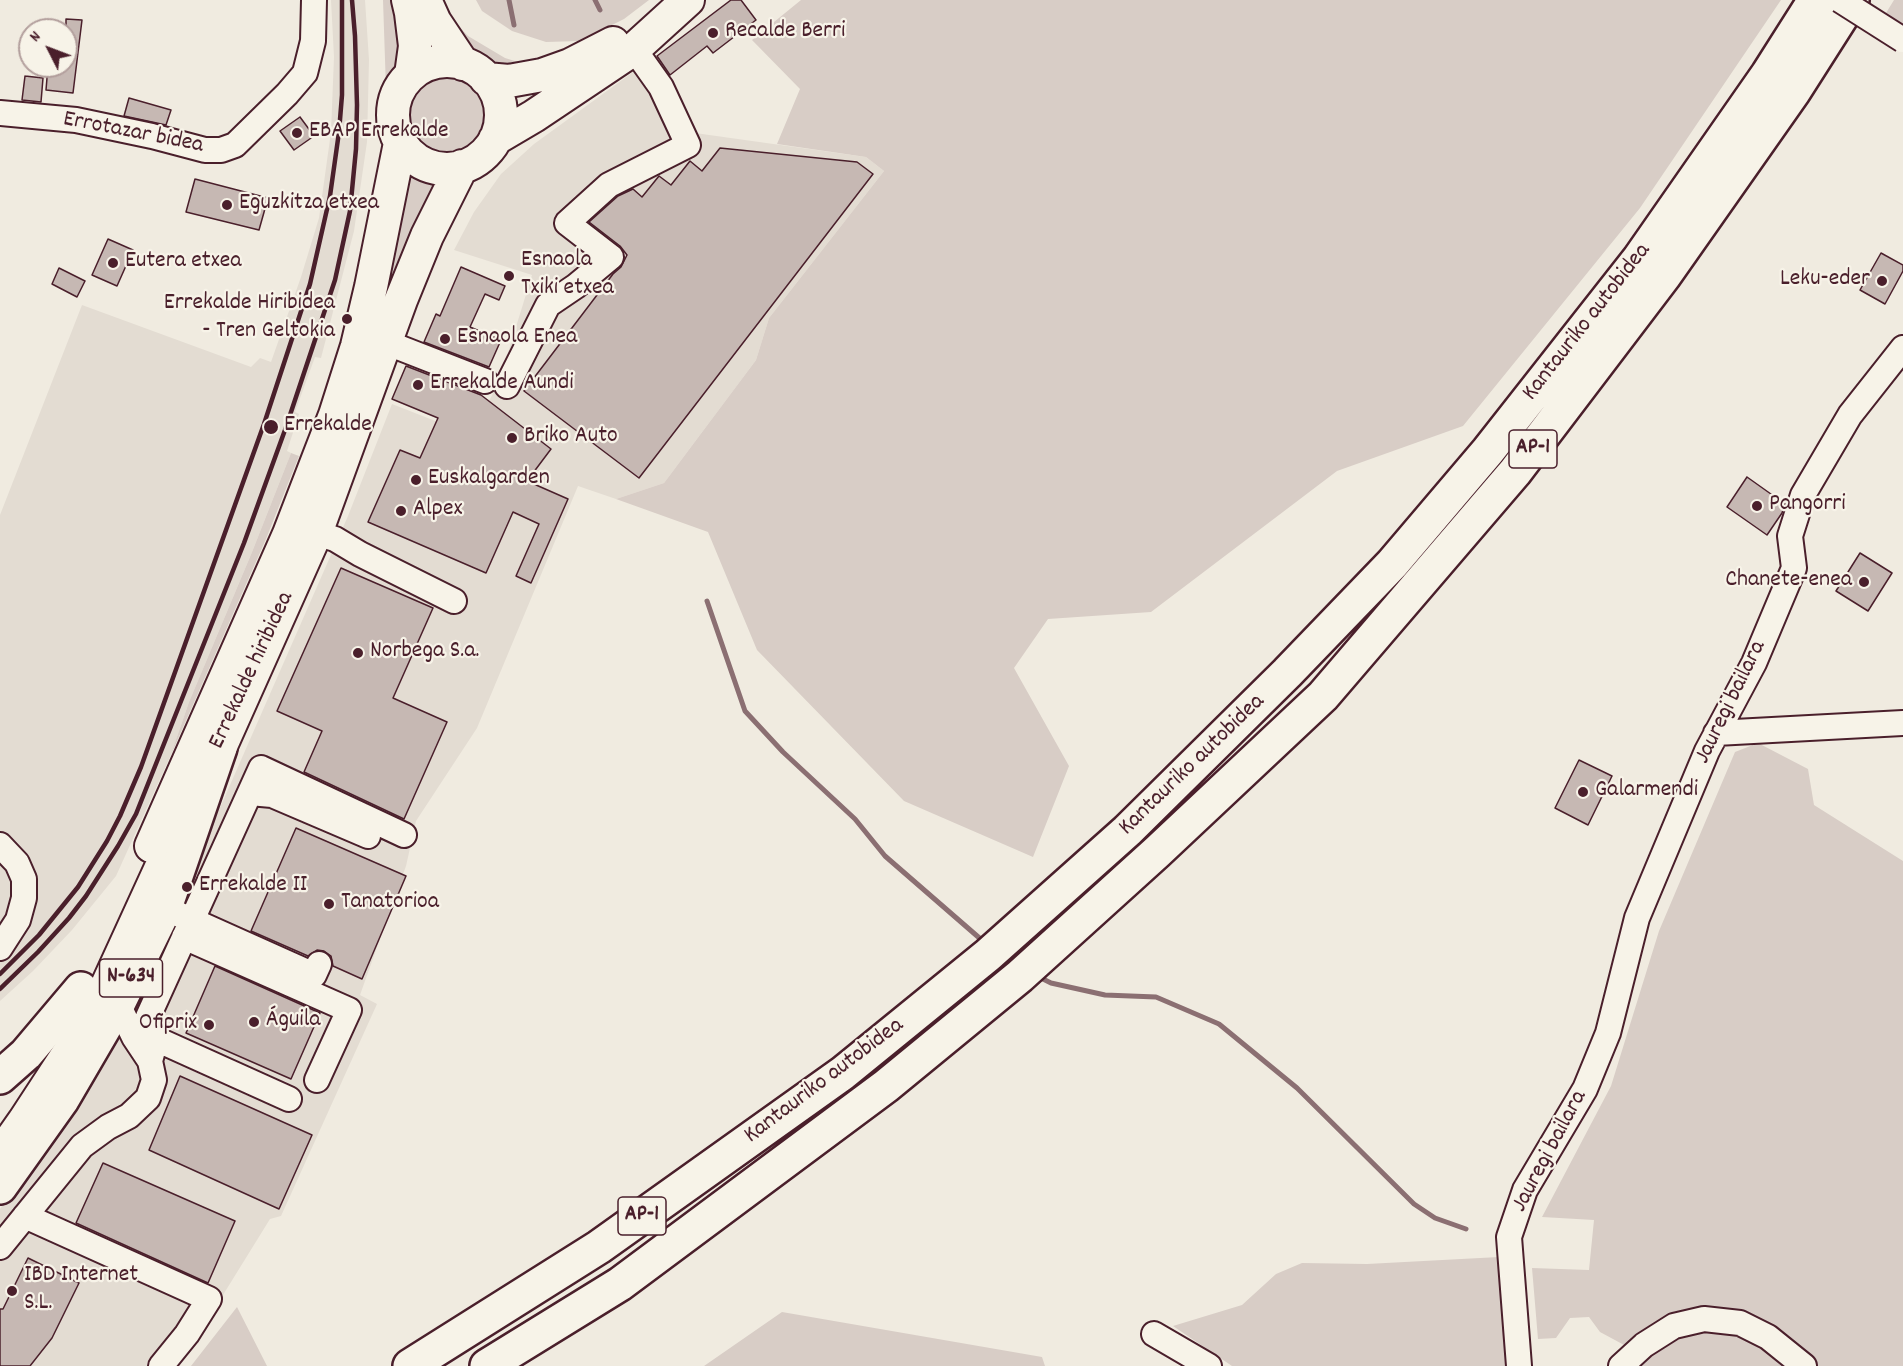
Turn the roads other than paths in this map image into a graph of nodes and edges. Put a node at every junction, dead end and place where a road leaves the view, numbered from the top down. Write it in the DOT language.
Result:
graph roads {
  1 [pos="314,0"];
  2 [pos="408,0"];
  3 [pos="425,0"];
  4 [pos="687,0"];
  5 [pos="1815,0"];
  6 [pos="1840,0"];
  7 [pos="1852,0"];
  8 [pos="1903,40"];
  9 [pos="634,49"];
  10 [pos="475,72"];
  11 [pos="411,75"];
  12 [pos="0,113"];
  13 [pos="495,139"];
  14 [pos="400,143"];
  15 [pos="462,166"];
  16 [pos="385,342"];
  17 [pos="1903,348"];
  18 [pos="316,533"];
  19 [pos="454,601"];
  20 [pos="1903,723"];
  21 [pos="1716,733"];
  22 [pos="219,748"];
  23 [pos="403,842"];
  24 [pos="0,845"];
  25 [pos="180,922"];
  26 [pos="0,948"];
  27 [pos="319,964"];
  28 [pos="81,989"];
  29 [pos="118,1004"];
  30 [pos="153,1050"];
  31 [pos="0,1077"];
  32 [pos="316,1080"];
  33 [pos="289,1099"];
  34 [pos="0,1119"];
  35 [pos="0,1155"];
  36 [pos="0,1171"];
  37 [pos="0,1187"];
  38 [pos="25,1216"];
  39 [pos="0,1247"];
  40 [pos="1154,1334"];
  41 [pos="161,1366"];
  42 [pos="410,1366"];
  43 [pos="487,1366"];
  44 [pos="1209,1366"];
  45 [pos="1519,1366"];
  46 [pos="1621,1366"];
  47 [pos="1804,1366"];
  1 -- 12 [label="street, Errotazar bidea"];
  2 -- 11 [label="main road"];
  3 -- 10 [label="main road"];
  4 -- 9 [label="main road"];
  4 -- 10 [label="main road"];
  5 -- 42 [label="highway, Kantauriko autobidea / AP-1"];
  6 -- 8 [label="street, bridge"];
  7 -- 43 [label="highway, Kantauriko autobidea / AP-1"];
  9 -- 13 [label="main road"];
  9 -- 16 [label="street"];
  10 -- 11 [label="main road"];
  10 -- 13 [label="main road"];
  11 -- 14 [label="main road"];
  13 -- 15 [label="main road"];
  14 -- 15 [label="main road"];
  14 -- 28 [label="main road, Errekalde hiribidea"];
  15 -- 16 [label="main road, Errekalde hiribidea"];
  16 -- 18 [label="main road, Errekalde hiribidea"];
  17 -- 21 [label="street, Jauregi bailara"];
  18 -- 19 [label="street"];
  18 -- 22 [label="main road, Errekalde hiribidea"];
  20 -- 21 [label="street"];
  21 -- 45 [label="street, Jauregi bailara"];
  22 -- 25 [label="highway, N-634"];
  22 -- 35 [label="main road, Errekalde hiribidea"];
  23 -- 25 [label="street"];
  24 -- 26 [label="street"];
  25 -- 27 [label="street"];
  25 -- 29 [label="highway, N-634"];
  25 -- 30 [label="street"];
  25 -- 32 [label="street"];
  28 -- 31 [label="highway, N-634"];
  28 -- 34 [label="main road, Errekalde hiribidea"];
  29 -- 30 [label="street"];
  29 -- 36 [label="street"];
  29 -- 37 [label="highway, N-634"];
  30 -- 33 [label="street"];
  30 -- 38 [label="street"];
  38 -- 39 [label="street"];
  38 -- 41 [label="street"];
  40 -- 44 [label="street"];
  46 -- 47 [label="street"];
}
